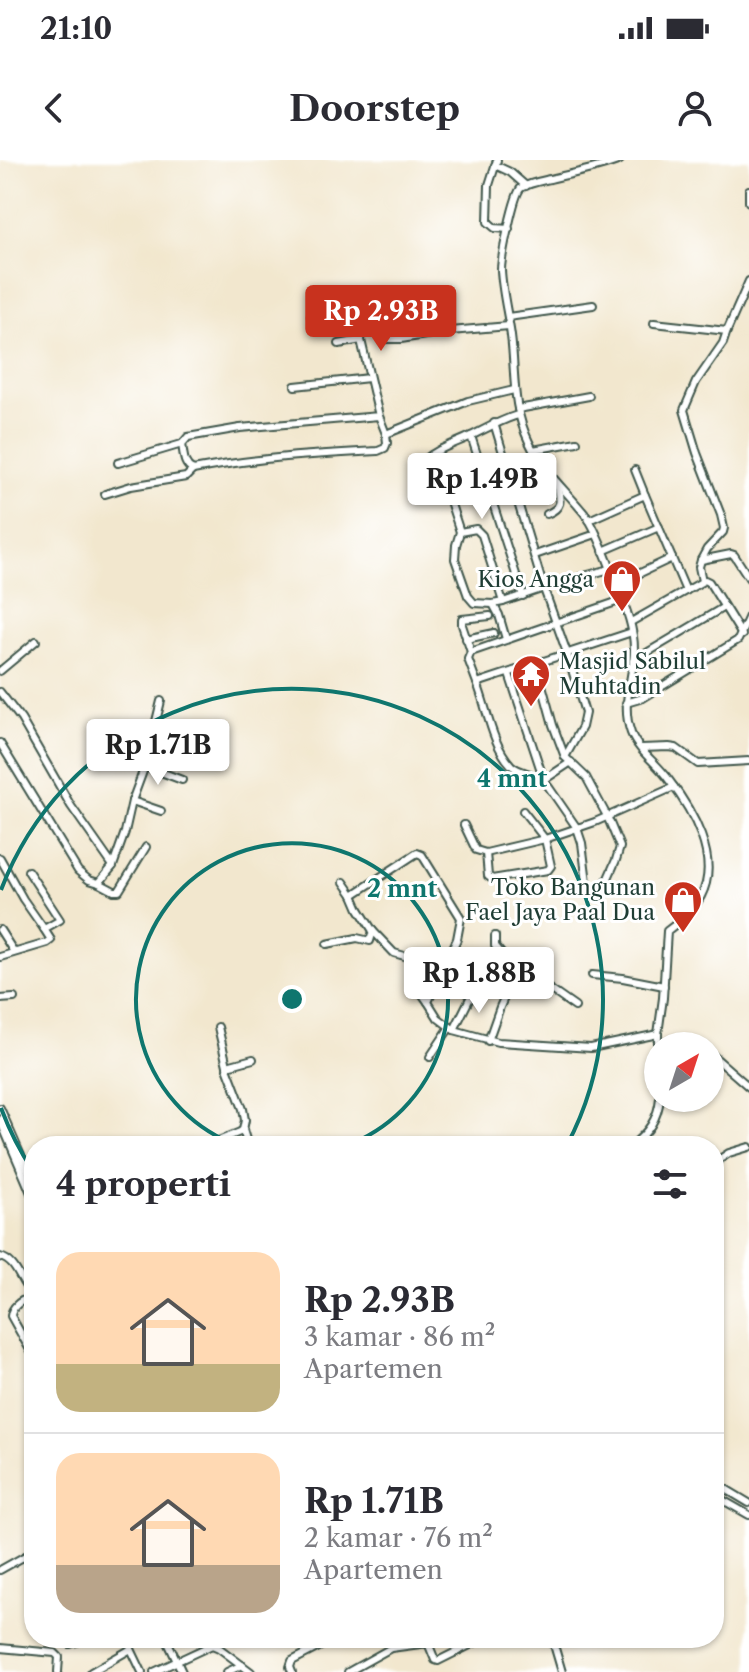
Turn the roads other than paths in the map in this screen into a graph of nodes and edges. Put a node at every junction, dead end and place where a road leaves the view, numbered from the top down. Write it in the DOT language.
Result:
graph roads {
  1 [pos="620,160"];
  2 [pos="496,162"];
  3 [pos="526,186"];
  4 [pos="749,190"];
  5 [pos="749,202"];
  6 [pos="509,229"];
  7 [pos="749,281"];
  8 [pos="593,305"];
  9 [pos="311,316"];
  10 [pos="447,316"];
  11 [pos="508,317"];
  12 [pos="654,323"];
  13 [pos="509,326"];
  14 [pos="450,331"];
  15 [pos="727,331"];
  16 [pos="384,333"];
  17 [pos="361,340"];
  18 [pos="339,344"];
  19 [pos="369,378"];
  20 [pos="295,386"];
  21 [pos="514,390"];
  22 [pos="589,396"];
  23 [pos="518,412"];
  24 [pos="379,416"];
  25 [pos="494,423"];
  26 [pos="386,434"];
  27 [pos="471,436"];
  28 [pos="577,442"];
  29 [pos="182,444"];
  30 [pos="533,450"];
  31 [pos="118,463"];
  32 [pos="193,470"];
  33 [pos="635,470"];
  34 [pos="557,483"];
  35 [pos="105,494"];
  36 [pos="645,495"];
  37 [pos="547,514"];
  38 [pos="589,520"];
  39 [pos="659,527"];
  40 [pos="460,532"];
  41 [pos="596,534"];
  42 [pos="603,551"];
  43 [pos="535,555"];
  44 [pos="672,558"];
  45 [pos="701,560"];
  46 [pos="610,569"];
  47 [pos="749,578"];
  48 [pos="702,581"];
  49 [pos="617,584"];
  50 [pos="544,589"];
  51 [pos="686,591"];
  52 [pos="523,596"];
  53 [pos="622,600"];
  54 [pos="503,602"];
  55 [pos="493,604"];
  56 [pos="724,607"];
  57 [pos="490,616"];
  58 [pos="749,616"];
  59 [pos="556,622"];
  60 [pos="631,622"];
  61 [pos="632,632"];
  62 [pos="494,633"];
  63 [pos="742,635"];
  64 [pos="466,639"];
  65 [pos="506,639"];
  66 [pos="36,641"];
  67 [pos="471,652"];
  68 [pos="567,653"];
  69 [pos="633,661"];
  70 [pos="536,663"];
  71 [pos="0,671"];
  72 [pos="509,674"];
  73 [pos="477,683"];
  74 [pos="0,692"];
  75 [pos="161,701"];
  76 [pos="626,703"];
  77 [pos="0,743"];
  78 [pos="641,748"];
  79 [pos="568,760"];
  80 [pos="749,761"];
  81 [pos="145,766"];
  82 [pos="182,780"];
  83 [pos="544,780"];
  84 [pos="674,787"];
  85 [pos="132,801"];
  86 [pos="161,811"];
  87 [pos="523,811"];
  88 [pos="607,816"];
  89 [pos="464,825"];
  90 [pos="577,828"];
  91 [pos="545,839"];
  92 [pos="146,847"];
  93 [pos="486,853"];
  94 [pos="0,858"];
  95 [pos="113,866"];
  96 [pos="28,871"];
  97 [pos="344,882"];
  98 [pos="99,883"];
  99 [pos="353,895"];
  100 [pos="44,929"];
  101 [pos="0,930"];
  102 [pos="373,931"];
  103 [pos="495,936"];
  104 [pos="327,944"];
  105 [pos="14,952"];
  106 [pos="0,957"];
  107 [pos="516,971"];
  108 [pos="592,975"];
  109 [pos="476,986"];
  110 [pos="664,986"];
  111 [pos="14,998"];
  112 [pos="0,999"];
  113 [pos="428,1002"];
  114 [pos="575,1007"];
  115 [pos="218,1027"];
  116 [pos="452,1029"];
  117 [pos="658,1032"];
  118 [pos="644,1037"];
  119 [pos="488,1041"];
  120 [pos="430,1057"];
  121 [pos="253,1059"];
  122 [pos="724,1065"];
  123 [pos="227,1066"];
  124 [pos="749,1087"];
  125 [pos="0,1108"];
  126 [pos="658,1112"];
  127 [pos="0,1120"];
  128 [pos="243,1130"];
  129 [pos="231,1136"];
  130 [pos="245,1136"];
  131 [pos="643,1136"];
  132 [pos="749,1147"];
  133 [pos="724,1156"];
  134 [pos="24,1162"];
  135 [pos="24,1176"];
  136 [pos="0,1257"];
  137 [pos="24,1284"];
  138 [pos="24,1300"];
  139 [pos="24,1339"];
  140 [pos="724,1488"];
  141 [pos="724,1501"];
  142 [pos="749,1503"];
  143 [pos="749,1515"];
  144 [pos="24,1557"];
  145 [pos="0,1570"];
  146 [pos="0,1648"];
  147 [pos="171,1648"];
  148 [pos="205,1648"];
  149 [pos="219,1648"];
  150 [pos="317,1648"];
  151 [pos="391,1648"];
  152 [pos="430,1648"];
  153 [pos="464,1648"];
  154 [pos="555,1648"];
  155 [pos="131,1649"];
  156 [pos="177,1661"];
  157 [pos="242,1665"];
  158 [pos="58,1672"];
  159 [pos="91,1672"];
  160 [pos="142,1672"];
  161 [pos="154,1672"];
  162 [pos="182,1672"];
  163 [pos="227,1672"];
  164 [pos="251,1672"];
  165 [pos="292,1672"];
  166 [pos="348,1672"];
  167 [pos="562,1672"];
  1 -- 3 [label="street"];
  2 -- 3 [label="street"];
  2 -- 6 [label="street"];
  3 -- 6 [label="street"];
  4 -- 5 [label="street"];
  6 -- 11 [label="street"];
  7 -- 15 [label="street"];
  8 -- 11 [label="street"];
  9 -- 17 [label="street"];
  10 -- 14 [label="street"];
  11 -- 13 [label="street"];
  12 -- 15 [label="street"];
  13 -- 14 [label="street"];
  13 -- 21 [label="street"];
  14 -- 16 [label="street"];
  15 -- 45 [label="street"];
  17 -- 18 [label="street"];
  17 -- 19 [label="street"];
  19 -- 20 [label="street"];
  19 -- 24 [label="street"];
  21 -- 23 [label="street"];
  21 -- 26 [label="street"];
  22 -- 23 [label="street"];
  23 -- 25 [label="street"];
  23 -- 30 [label="street"];
  24 -- 26 [label="street"];
  24 -- 29 [label="street"];
  25 -- 27 [label="street"];
  25 -- 43 [label="street"];
  26 -- 32 [label="street"];
  27 -- 40 [label="street"];
  27 -- 52 [label="street"];
  28 -- 30 [label="street"];
  29 -- 31 [label="street"];
  29 -- 32 [label="street"];
  30 -- 34 [label="street"];
  32 -- 35 [label="street"];
  33 -- 36 [label="street"];
  34 -- 37 [label="street"];
  34 -- 38 [label="street"];
  36 -- 38 [label="street"];
  36 -- 39 [label="street"];
  38 -- 41 [label="street"];
  39 -- 42 [label="street"];
  39 -- 44 [label="street"];
  40 -- 54 [label="street"];
  40 -- 55 [label="street"];
  41 -- 42 [label="street"];
  41 -- 43 [label="street"];
  42 -- 46 [label="street"];
  43 -- 50 [label="street"];
  44 -- 49 [label="street"];
  44 -- 51 [label="street"];
  45 -- 47 [label="street"];
  45 -- 48 [label="street"];
  46 -- 49 [label="street"];
  46 -- 50 [label="street"];
  48 -- 51 [label="street"];
  48 -- 56 [label="street"];
  49 -- 53 [label="street"];
  50 -- 52 [label="street"];
  50 -- 59 [label="street"];
  51 -- 60 [label="street"];
  52 -- 54 [label="street"];
  53 -- 59 [label="street"];
  53 -- 60 [label="street"];
  54 -- 55 [label="street"];
  55 -- 65 [label="street"];
  56 -- 63 [label="street"];
  56 -- 69 [label="street"];
  57 -- 64 [label="street"];
  58 -- 63 [label="street"];
  59 -- 65 [label="street"];
  59 -- 68 [label="street"];
  60 -- 61 [label="street"];
  61 -- 68 [label="street"];
  61 -- 69 [label="street"];
  62 -- 64 [label="street"];
  63 -- 76 [label="street"];
  64 -- 67 [label="street"];
  65 -- 67 [label="street"];
  66 -- 71 [label="street"];
  67 -- 73 [label="street"];
  68 -- 70 [label="street"];
  68 -- 79 [label="street"];
  69 -- 76 [label="street"];
  70 -- 72 [label="street"];
  70 -- 79 [label="street"];
  72 -- 73 [label="street"];
  72 -- 83 [label="street"];
  73 -- 83 [label="street"];
  74 -- 95 [label="street"];
  75 -- 81 [label="street"];
  76 -- 78 [label="street"];
  77 -- 98 [label="street"];
  78 -- 80 [label="street"];
  78 -- 84 [label="street"];
  79 -- 83 [label="street"];
  79 -- 88 [label="street"];
  81 -- 82 [label="street"];
  81 -- 85 [label="street"];
  83 -- 90 [label="street"];
  84 -- 88 [label="street"];
  84 -- 110 [label="street"];
  85 -- 86 [label="street"];
  85 -- 95 [label="street"];
  87 -- 91 [label="street"];
  88 -- 90 [label="street"];
  88 -- 90 [label="street"];
  89 -- 93 [label="street"];
  90 -- 91 [label="street"];
  91 -- 93 [label="street"];
  91 -- 93 [label="street"];
  92 -- 98 [label="street"];
  94 -- 100 [label="street"];
  95 -- 98 [label="street"];
  96 -- 100 [label="street"];
  97 -- 99 [label="street"];
  99 -- 102 [label="street"];
  99 -- 113 [label="street"];
  100 -- 105 [label="street"];
  101 -- 105 [label="street"];
  102 -- 104 [label="street"];
  102 -- 113 [label="street"];
  103 -- 107 [label="street"];
  105 -- 106 [label="street"];
  107 -- 114 [label="street"];
  107 -- 119 [label="street"];
  108 -- 110 [label="street"];
  109 -- 116 [label="street"];
  110 -- 117 [label="street"];
  111 -- 112 [label="street"];
  113 -- 116 [label="street"];
  115 -- 123 [label="street"];
  116 -- 119 [label="street"];
  116 -- 120 [label="street"];
  118 -- 119 [label="street"];
  121 -- 123 [label="street"];
  122 -- 124 [label="street"];
  123 -- 128 [label="street"];
  125 -- 134 [label="street"];
  126 -- 131 [label="street"];
  127 -- 135 [label="street"];
  128 -- 129 [label="street"];
  128 -- 130 [label="street"];
  132 -- 133 [label="street"];
  136 -- 137 [label="street"];
  138 -- 139 [label="street"];
  140 -- 142 [label="street"];
  141 -- 143 [label="street"];
  144 -- 145 [label="street"];
  146 -- 158 [label="street"];
  147 -- 156 [label="street"];
  148 -- 156 [label="street"];
  149 -- 157 [label="street"];
  150 -- 165 [label="street"];
  151 -- 166 [label="street"];
  152 -- 153 [label="street"];
  154 -- 167 [label="street"];
  155 -- 159 [label="street"];
  155 -- 160 [label="street"];
  156 -- 161 [label="street"];
  156 -- 162 [label="street"];
  157 -- 163 [label="street"];
  157 -- 164 [label="street"];
}
